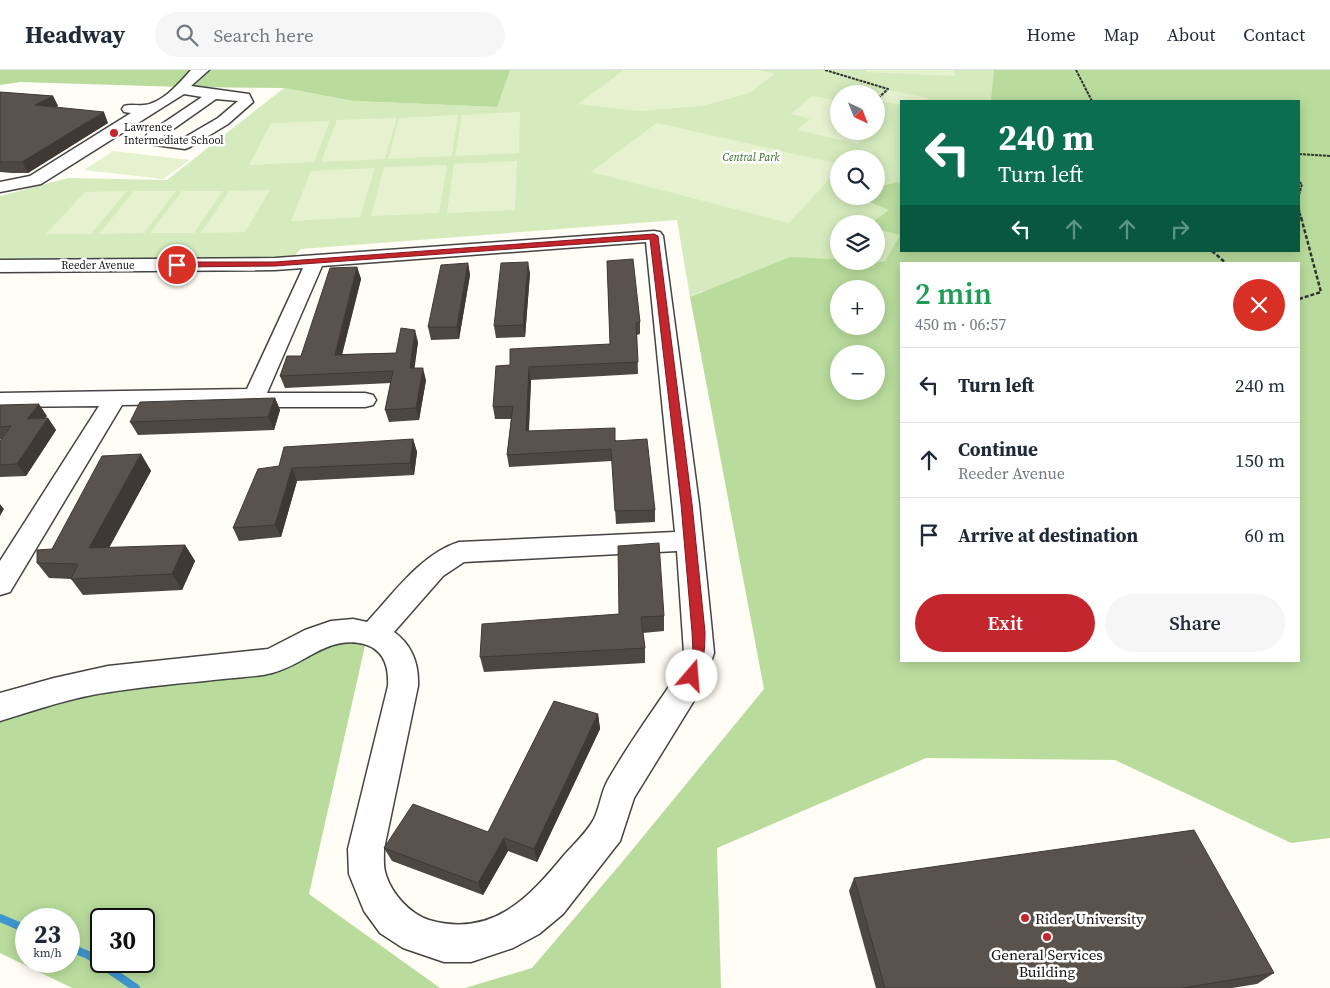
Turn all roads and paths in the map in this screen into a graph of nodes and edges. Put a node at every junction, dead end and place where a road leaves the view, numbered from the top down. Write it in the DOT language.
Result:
graph roads {
  1 [pos="202,70"];
  2 [pos="825,70"];
  3 [pos="1076,70"];
  4 [pos="875,85"];
  5 [pos="180,89"];
  6 [pos="213,94"];
  7 [pos="1091,100"];
  8 [pos="120,110"];
  9 [pos="147,110"];
  10 [pos="1300,154"];
  11 [pos="1330,156"];
  12 [pos="0,188"];
  13 [pos="1300,213"];
  14 [pos="1213,252"];
  15 [pos="315,261"];
  16 [pos="1225,262"];
  17 [pos="0,266"];
  18 [pos="1300,299"];
  19 [pos="255,396"];
  20 [pos="115,398"];
  21 [pos="0,400"];
  22 [pos="364,400"];
  23 [pos="690,541"];
  24 [pos="0,584"];
  25 [pos="374,635"];
  26 [pos="0,707"];
  1 -- 5 [label="street"];
  2 -- 4 [label="path"];
  3 -- 7 [label="path"];
  5 -- 6 [label="street"];
  5 -- 9 [label="street"];
  6 -- 6 [label="street"];
  8 -- 9 [label="street"];
  9 -- 12 [label="street"];
  10 -- 11 [label="path"];
  13 -- 18 [label="path"];
  14 -- 16 [label="path"];
  15 -- 17 [label="street, Reeder Avenue"];
  15 -- 19 [label="street"];
  15 -- 23 [label="street, Reeder Avenue"];
  19 -- 20 [label="street"];
  19 -- 22 [label="street"];
  20 -- 21 [label="street"];
  20 -- 24 [label="street"];
  23 -- 25 [label="street"];
  23 -- 25 [label="street"];
  25 -- 26 [label="street"];
}
